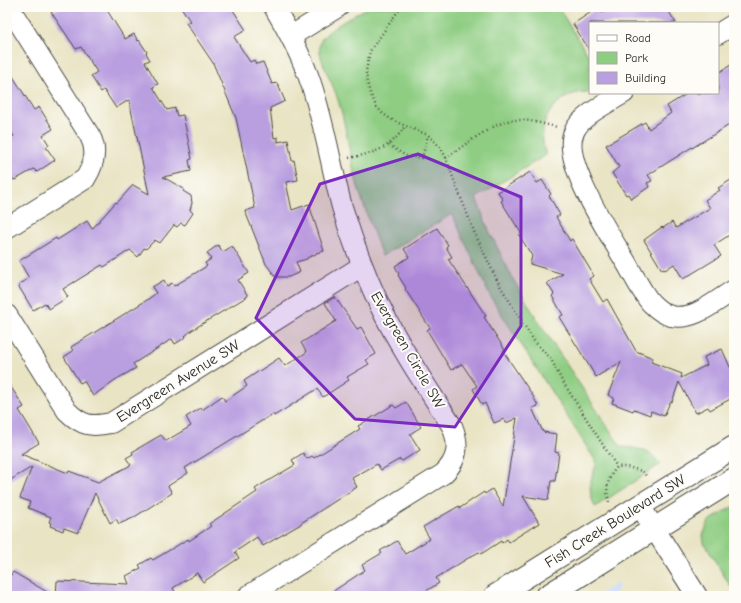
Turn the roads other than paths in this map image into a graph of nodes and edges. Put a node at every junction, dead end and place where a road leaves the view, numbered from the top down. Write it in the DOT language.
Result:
graph roads {
  1 [pos="9,7"];
  2 [pos="274,7"];
  3 [pos="338,7"];
  4 [pos="734,24"];
  5 [pos="719,33"];
  6 [pos="291,36"];
  7 [pos="622,94"];
  8 [pos="7,228"];
  9 [pos="362,266"];
  10 [pos="734,290"];
  11 [pos="7,315"];
  12 [pos="734,446"];
  13 [pos="734,479"];
  14 [pos="640,506"];
  15 [pos="655,529"];
  16 [pos="251,595"];
  17 [pos="495,596"];
  18 [pos="547,596"];
  19 [pos="697,596"];
  1 -- 8 [label="street"];
  2 -- 6 [label="street, Evergreen Circle SW"];
  3 -- 6 [label="street"];
  4 -- 5 [label="street"];
  6 -- 9 [label="street, Evergreen Circle SW"];
  7 -- 10 [label="street"];
  9 -- 11 [label="street, Evergreen Avenue SW"];
  9 -- 16 [label="street, Evergreen Circle SW"];
  12 -- 14 [label="main road, Fish Creek Boulevard SW"];
  13 -- 15 [label="main road, Fish Creek Boulevard SW"];
  14 -- 15 [label="street"];
  14 -- 17 [label="main road, Fish Creek Boulevard SW"];
  15 -- 18 [label="main road, Fish Creek Boulevard SW"];
  15 -- 19 [label="street"];
}
